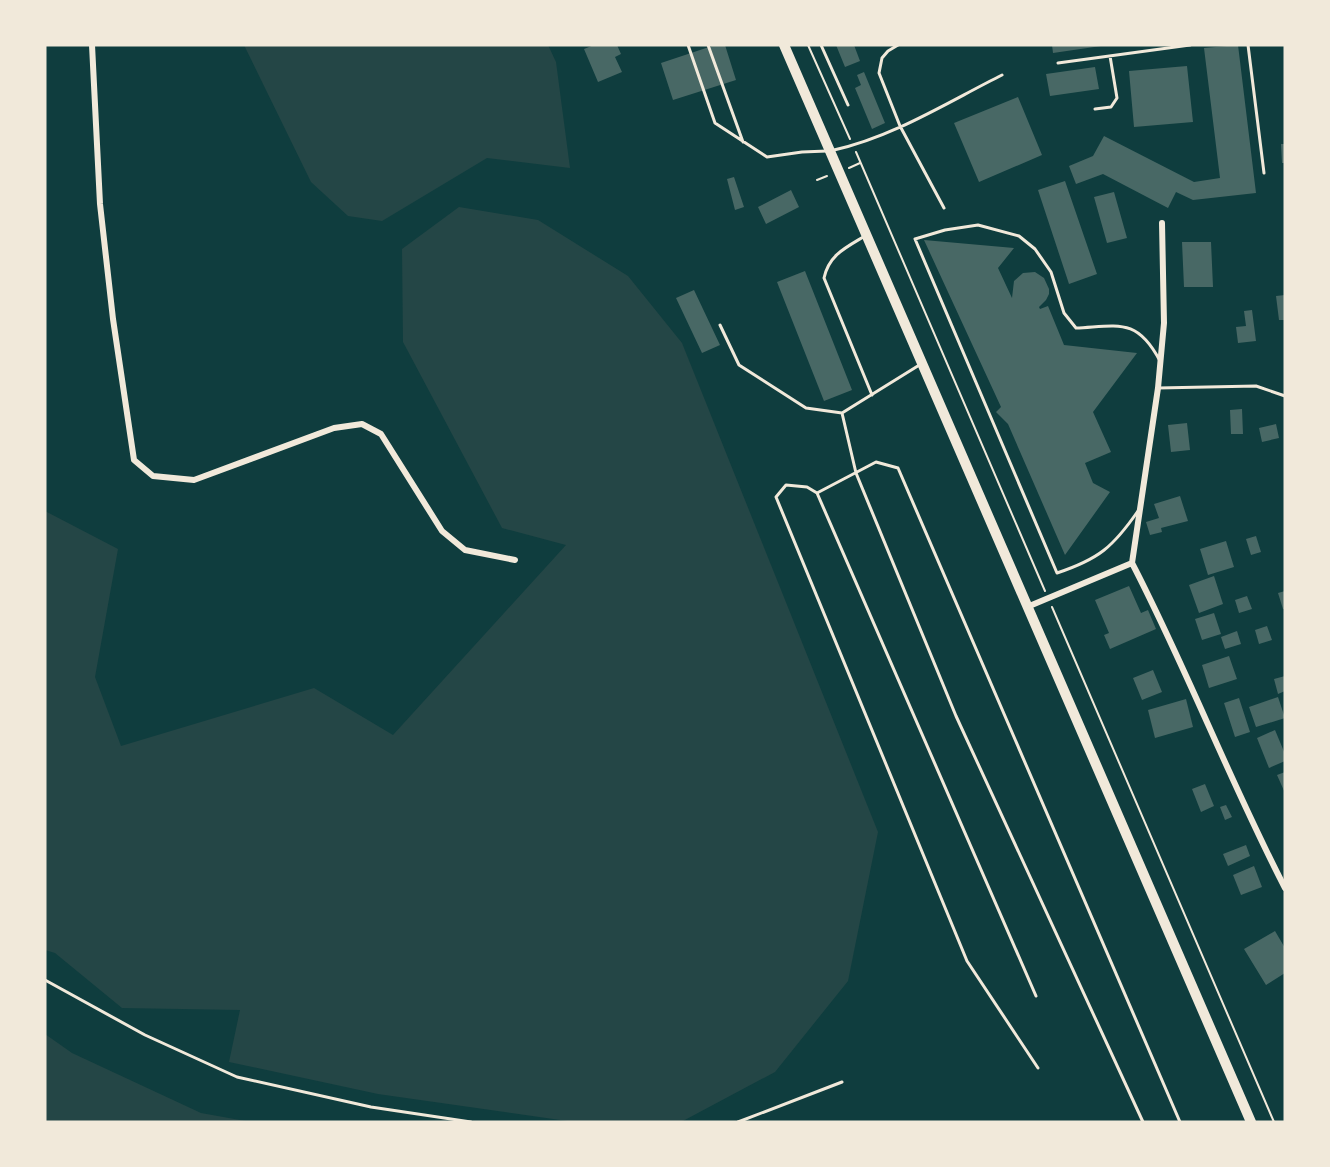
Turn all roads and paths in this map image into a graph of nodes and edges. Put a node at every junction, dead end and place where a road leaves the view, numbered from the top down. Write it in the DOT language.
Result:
graph roads {
  1 [pos="92,45"];
  2 [pos="688,45"];
  3 [pos="708,45"];
  4 [pos="784,45"];
  5 [pos="808,45"];
  6 [pos="821,45"];
  7 [pos="898,45"];
  8 [pos="1190,45"];
  9 [pos="1248,45"];
  10 [pos="1110,56"];
  11 [pos="1058,63"];
  12 [pos="1002,75"];
  13 [pos="848,105"];
  14 [pos="1095,110"];
  15 [pos="900,126"];
  16 [pos="743,142"];
  17 [pos="853,146"];
  18 [pos="831,151"];
  19 [pos="1264,173"];
  20 [pos="944,208"];
  21 [pos="1161,223"];
  22 [pos="867,235"];
  23 [pos="720,325"];
  24 [pos="1160,362"];
  25 [pos="922,363"];
  26 [pos="1158,388"];
  27 [pos="872,394"];
  28 [pos="1285,396"];
  29 [pos="842,413"];
  30 [pos="856,473"];
  31 [pos="817,493"];
  32 [pos="1140,508"];
  33 [pos="515,560"];
  34 [pos="1132,563"];
  35 [pos="1048,597"];
  36 [pos="1027,607"];
  37 [pos="1285,888"];
  38 [pos="45,980"];
  39 [pos="1036,996"];
  40 [pos="1038,1068"];
  41 [pos="842,1082"];
  42 [pos="471,1122"];
  43 [pos="738,1122"];
  44 [pos="1143,1122"];
  45 [pos="1180,1122"];
  46 [pos="1251,1122"];
  47 [pos="1274,1122"];
  1 -- 33 [label="street"];
  2 -- 16 [label="lane"];
  3 -- 16 [label="lane"];
  4 -- 18 [label="main road"];
  5 -- 17 [label="path"];
  6 -- 13 [label="lane"];
  7 -- 15 [label="lane"];
  8 -- 10 [label="lane"];
  9 -- 19 [label="lane"];
  10 -- 11 [label="lane"];
  10 -- 14 [label="lane"];
  12 -- 15 [label="lane"];
  15 -- 17 [label="lane"];
  15 -- 20 [label="lane"];
  16 -- 18 [label="lane"];
  17 -- 18 [label="lane"];
  17 -- 35 [label="path"];
  18 -- 22 [label="main road"];
  21 -- 24 [label="street"];
  22 -- 25 [label="main road"];
  22 -- 27 [label="lane"];
  23 -- 29 [label="lane"];
  24 -- 26 [label="street"];
  24 -- 32 [label="lane"];
  25 -- 27 [label="lane"];
  25 -- 36 [label="main road"];
  26 -- 28 [label="lane"];
  26 -- 32 [label="street"];
  27 -- 29 [label="lane"];
  29 -- 30 [label="lane"];
  30 -- 31 [label="lane"];
  30 -- 44 [label="lane"];
  30 -- 45 [label="lane"];
  31 -- 39 [label="lane"];
  31 -- 40 [label="lane"];
  32 -- 34 [label="street"];
  34 -- 35 [label="street"];
  34 -- 37 [label="street"];
  35 -- 36 [label="street"];
  35 -- 47 [label="path"];
  36 -- 46 [label="main road"];
  38 -- 42 [label="lane"];
  41 -- 43 [label="lane"];
}
